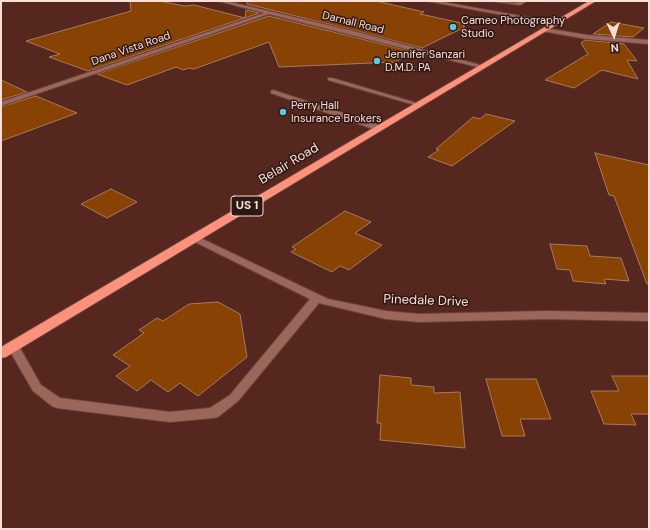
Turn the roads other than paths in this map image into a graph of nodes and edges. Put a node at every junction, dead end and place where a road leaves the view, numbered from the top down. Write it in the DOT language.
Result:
graph roads {
  1 [pos="220,1"];
  2 [pos="429,1"];
  3 [pos="493,1"];
  4 [pos="525,1"];
  5 [pos="590,1"];
  6 [pos="267,14"];
  7 [pos="557,23"];
  8 [pos="544,30"];
  9 [pos="649,42"];
  10 [pos="481,66"];
  11 [pos="330,79"];
  12 [pos="273,92"];
  13 [pos="1,104"];
  14 [pos="418,104"];
  15 [pos="379,128"];
  16 [pos="194,238"];
  17 [pos="317,298"];
  18 [pos="649,317"];
  19 [pos="7,349"];
  1 -- 6 [label="street, Darnall Road"];
  2 -- 7 [label="street"];
  3 -- 4 [label="street"];
  5 -- 7 [label="highway, Belair Road / US 1"];
  6 -- 10 [label="street, Darnall Road"];
  6 -- 13 [label="street, Dana Vista Road"];
  7 -- 8 [label="highway, Belair Road / US 1"];
  8 -- 9 [label="street"];
  8 -- 10 [label="highway, Belair Road / US 1"];
  10 -- 14 [label="highway, Belair Road / US 1"];
  11 -- 14 [label="street"];
  12 -- 15 [label="street"];
  14 -- 15 [label="highway, Belair Road / US 1"];
  15 -- 16 [label="highway, Belair Road / US 1"];
  16 -- 17 [label="street, Pinedale Drive"];
  16 -- 19 [label="highway, Belair Road / US 1"];
  17 -- 18 [label="street, Pinedale Drive"];
  17 -- 19 [label="street"];
}
